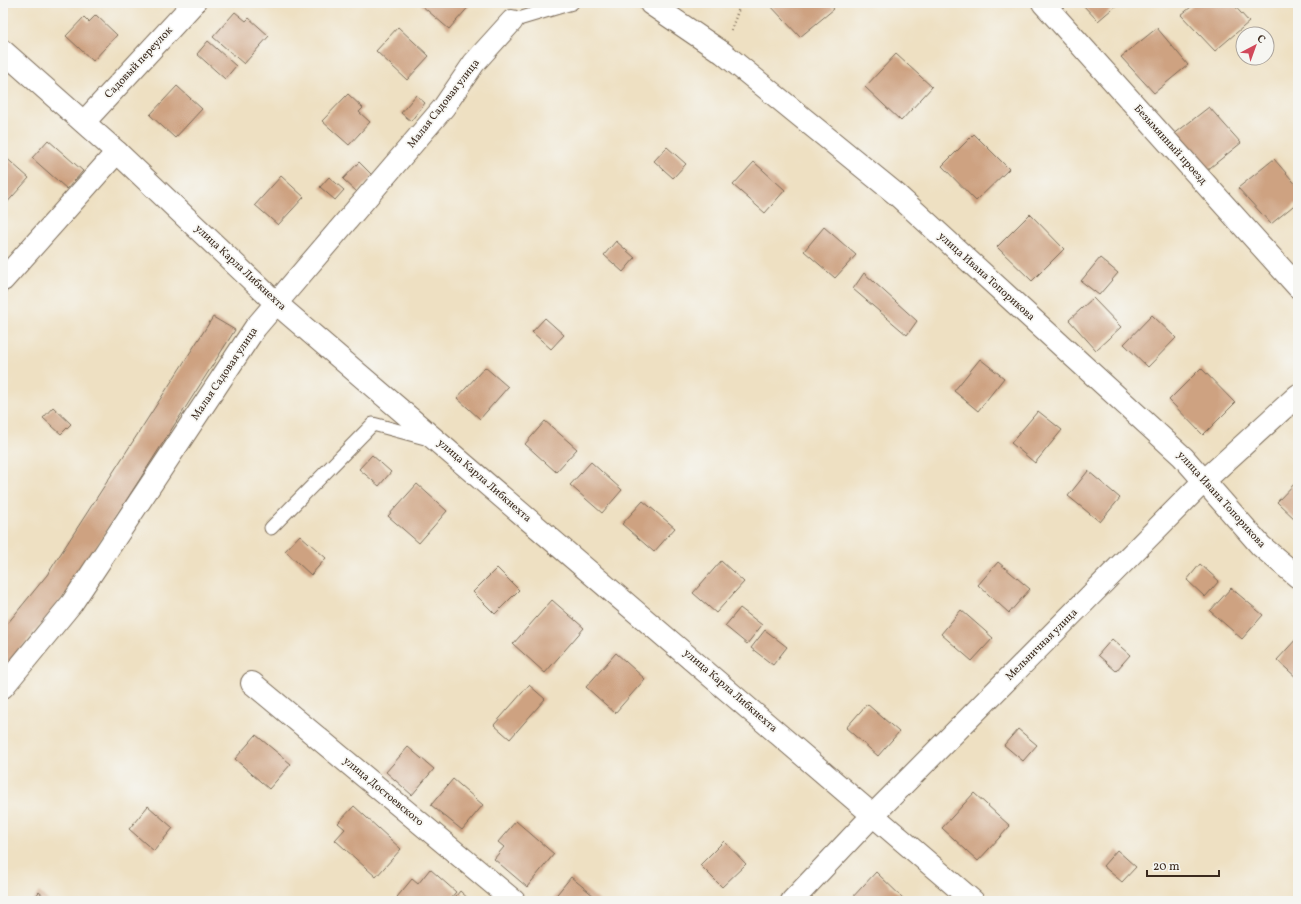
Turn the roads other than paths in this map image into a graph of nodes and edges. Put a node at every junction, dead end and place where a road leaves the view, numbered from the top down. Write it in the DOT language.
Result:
graph roads {
  1 [pos="194,3"];
  2 [pos="572,3"];
  3 [pos="640,3"];
  4 [pos="651,3"];
  5 [pos="1043,3"];
  6 [pos="512,21"];
  7 [pos="3,52"];
  8 [pos="84,122"];
  9 [pos="117,152"];
  10 [pos="3,280"];
  11 [pos="1298,287"];
  12 [pos="277,304"];
  13 [pos="1298,395"];
  14 [pos="437,441"];
  15 [pos="1204,481"];
  16 [pos="271,528"];
  17 [pos="1298,577"];
  18 [pos="252,683"];
  19 [pos="3,687"];
  20 [pos="874,814"];
  21 [pos="514,901"];
  22 [pos="792,901"];
  23 [pos="973,901"];
  1 -- 8 [label="street, Садовый переулок"];
  2 -- 6 [label="lane"];
  3 -- 4 [label="lane"];
  4 -- 15 [label="street, улица Ивана Топорикова"];
  5 -- 11 [label="street, Безымянный проезд"];
  6 -- 12 [label="street, Малая Садовая улица"];
  7 -- 8 [label="street, улица Карла Либкнехта"];
  8 -- 9 [label="street, улица Карла Либкнехта"];
  9 -- 10 [label="street"];
  9 -- 12 [label="street, улица Карла Либкнехта"];
  12 -- 14 [label="street, улица Карла Либкнехта"];
  12 -- 19 [label="street, Малая Садовая улица"];
  13 -- 15 [label="street, Мельничная улица"];
  14 -- 16 [label="lane"];
  14 -- 20 [label="street, улица Карла Либкнехта"];
  15 -- 17 [label="street, улица Ивана Топорикова"];
  15 -- 20 [label="street, Мельничная улица"];
  18 -- 21 [label="street, улица Достоевского"];
  20 -- 22 [label="street, Мельничная улица"];
  20 -- 23 [label="street, улица Карла Либкнехта"];
}
